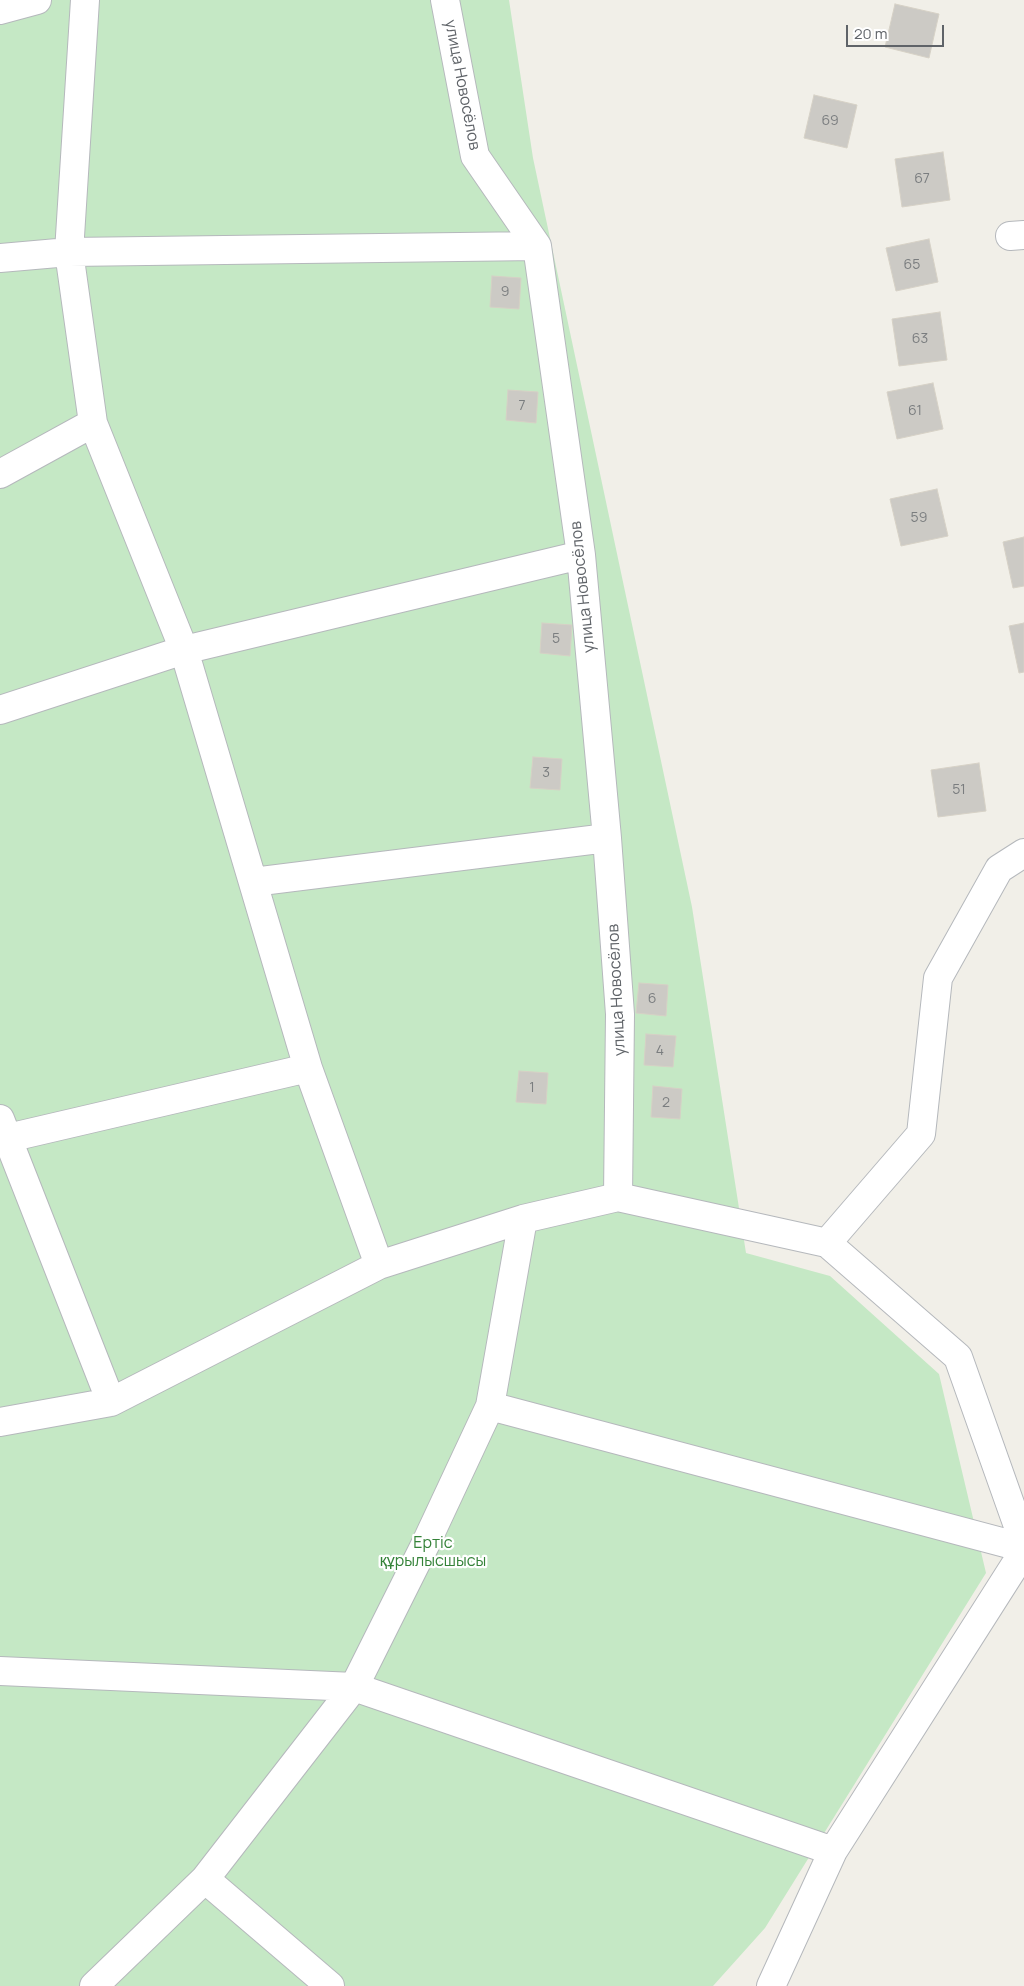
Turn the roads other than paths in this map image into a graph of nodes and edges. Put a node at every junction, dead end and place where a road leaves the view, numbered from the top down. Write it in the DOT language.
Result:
graph roads {
  1 [pos="37,0"];
  2 [pos="85,0"];
  3 [pos="445,0"];
  4 [pos="0,10"];
  5 [pos="537,246"];
  6 [pos="69,252"];
  7 [pos="0,258"];
  8 [pos="93,423"];
  9 [pos="0,474"];
  10 [pos="581,555"];
  11 [pos="184,650"];
  12 [pos="0,710"];
  13 [pos="607,838"];
  14 [pos="1024,853"];
  15 [pos="253,882"];
  16 [pos="308,1068"];
  17 [pos="4,1128"];
  18 [pos="618,1197"];
  19 [pos="523,1219"];
  20 [pos="827,1243"];
  21 [pos="379,1265"];
  22 [pos="111,1402"];
  23 [pos="490,1406"];
  24 [pos="0,1422"];
  25 [pos="1024,1543"];
  26 [pos="1024,1550"];
  27 [pos="0,1671"];
  28 [pos="354,1687"];
  29 [pos="833,1851"];
  30 [pos="206,1879"];
  31 [pos="98,1985"];
  32 [pos="330,1986"];
  33 [pos="771,1986"];
  1 -- 4 [label="street"];
  2 -- 6 [label="street"];
  3 -- 5 [label="street, улица Новосёлов"];
  5 -- 6 [label="street"];
  5 -- 10 [label="street, улица Новосёлов"];
  6 -- 7 [label="street"];
  6 -- 8 [label="street"];
  8 -- 9 [label="street"];
  8 -- 11 [label="street"];
  10 -- 11 [label="street"];
  10 -- 13 [label="street, улица Новосёлов"];
  11 -- 12 [label="street"];
  11 -- 15 [label="street"];
  13 -- 15 [label="street"];
  13 -- 18 [label="street, улица Новосёлов"];
  14 -- 20 [label="street"];
  15 -- 16 [label="street"];
  16 -- 17 [label="street"];
  16 -- 21 [label="street"];
  17 -- 22 [label="street"];
  18 -- 19 [label="street"];
  18 -- 20 [label="street"];
  19 -- 21 [label="street"];
  19 -- 23 [label="street"];
  20 -- 25 [label="street"];
  21 -- 22 [label="street"];
  22 -- 24 [label="street"];
  23 -- 26 [label="street"];
  23 -- 28 [label="street"];
  26 -- 29 [label="street"];
  27 -- 28 [label="street"];
  28 -- 29 [label="street"];
  28 -- 30 [label="street"];
  29 -- 33 [label="street"];
  30 -- 31 [label="street"];
  30 -- 32 [label="street"];
}
